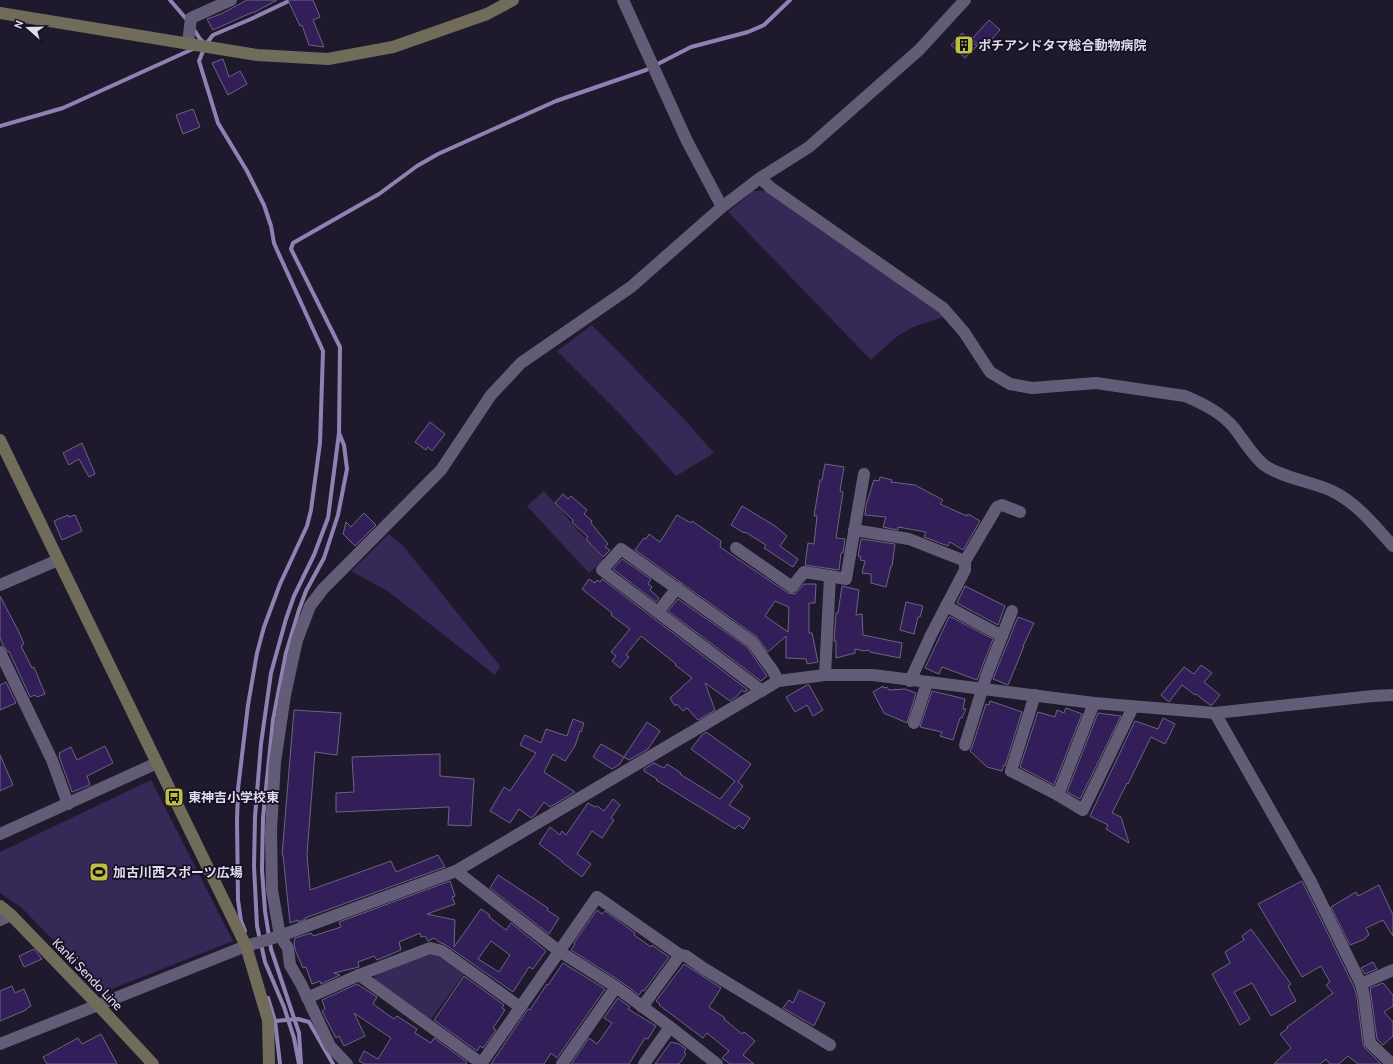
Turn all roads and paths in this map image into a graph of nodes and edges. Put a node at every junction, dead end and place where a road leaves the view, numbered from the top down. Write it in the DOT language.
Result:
graph roads {
  1 [pos="231,0"];
  2 [pos="513,0"];
  3 [pos="622,0"];
  4 [pos="964,0"];
  5 [pos="0,13"];
  6 [pos="191,36"];
  7 [pos="760,178"];
  8 [pos="722,207"];
  9 [pos="0,440"];
  10 [pos="864,474"];
  11 [pos="1020,512"];
  12 [pos="854,530"];
  13 [pos="1393,546"];
  14 [pos="736,548"];
  15 [pos="58,560"];
  16 [pos="965,561"];
  17 [pos="830,576"];
  18 [pos="0,585"];
  19 [pos="677,588"];
  20 [pos="946,606"];
  21 [pos="1012,611"];
  22 [pos="658,612"];
  23 [pos="1002,636"];
  24 [pos="0,652"];
  25 [pos="825,675"];
  26 [pos="5,676"];
  27 [pos="778,681"];
  28 [pos="910,681"];
  29 [pos="927,683"];
  30 [pos="982,689"];
  31 [pos="762,691"];
  32 [pos="1035,695"];
  33 [pos="1393,695"];
  34 [pos="1094,703"];
  35 [pos="1133,707"];
  36 [pos="1215,713"];
  37 [pos="914,723"];
  38 [pos="965,745"];
  39 [pos="157,762"];
  40 [pos="1058,795"];
  41 [pos="68,804"];
  42 [pos="0,834"];
  43 [pos="456,871"];
  44 [pos="0,906"];
  45 [pos="6,918"];
  46 [pos="280,936"];
  47 [pos="246,946"];
  48 [pos="559,951"];
  49 [pos="680,955"];
  50 [pos="1392,973"];
  51 [pos="359,975"];
  52 [pos="1361,984"];
  53 [pos="616,988"];
  54 [pos="307,998"];
  55 [pos="98,1005"];
  56 [pos="520,1007"];
  57 [pos="642,1007"];
  58 [pos="670,1027"];
  59 [pos="0,1044"];
  60 [pos="830,1045"];
  61 [pos="153,1064"];
  62 [pos="269,1064"];
  63 [pos="347,1064"];
  64 [pos="481,1064"];
  65 [pos="562,1064"];
  66 [pos="644,1064"];
  67 [pos="717,1064"];
  68 [pos="1392,1064"];
  1 -- 6 [label="street"];
  2 -- 6 [label="street"];
  3 -- 8 [label="street"];
  4 -- 7 [label="street"];
  5 -- 6 [label="street"];
  7 -- 8 [label="street"];
  7 -- 13 [label="street"];
  8 -- 46 [label="street"];
  9 -- 15 [label="street"];
  10 -- 12 [label="street"];
  11 -- 16 [label="street"];
  12 -- 16 [label="street"];
  12 -- 17 [label="street"];
  14 -- 17 [label="street"];
  15 -- 18 [label="street"];
  15 -- 39 [label="street"];
  16 -- 20 [label="street"];
  17 -- 25 [label="street"];
  19 -- 22 [label="street"];
  19 -- 22 [label="street"];
  19 -- 27 [label="street"];
  20 -- 23 [label="street"];
  20 -- 28 [label="street"];
  21 -- 23 [label="street"];
  22 -- 31 [label="street"];
  23 -- 30 [label="street"];
  24 -- 26 [label="street"];
  25 -- 27 [label="street"];
  25 -- 28 [label="street"];
  26 -- 41 [label="street"];
  27 -- 31 [label="street"];
  28 -- 29 [label="street"];
  29 -- 30 [label="street"];
  29 -- 37 [label="street"];
  30 -- 32 [label="street"];
  30 -- 38 [label="street"];
  31 -- 43 [label="street"];
  32 -- 34 [label="street"];
  32 -- 40 [label="street"];
  33 -- 36 [label="street"];
  34 -- 35 [label="street"];
  34 -- 40 [label="street"];
  35 -- 36 [label="street"];
  35 -- 40 [label="street"];
  36 -- 52 [label="street"];
  39 -- 41 [label="street"];
  39 -- 47 [label="street"];
  41 -- 42 [label="street"];
  43 -- 46 [label="street"];
  43 -- 48 [label="street"];
  44 -- 45 [label="street, Kanki Sendo Line"];
  45 -- 55 [label="street, Kanki Sendo Line"];
  46 -- 47 [label="street"];
  46 -- 54 [label="street"];
  47 -- 55 [label="street"];
  47 -- 62 [label="street"];
  48 -- 49 [label="street"];
  48 -- 53 [label="street"];
  48 -- 56 [label="street"];
  49 -- 57 [label="street"];
  49 -- 60 [label="street"];
  50 -- 52 [label="street"];
  51 -- 54 [label="street"];
  51 -- 56 [label="street"];
  51 -- 64 [label="street"];
  52 -- 68 [label="street"];
  53 -- 57 [label="street"];
  53 -- 65 [label="street"];
  54 -- 63 [label="street"];
  55 -- 59 [label="street"];
  55 -- 61 [label="street, Kanki Sendo Line"];
  56 -- 64 [label="street"];
  57 -- 58 [label="street"];
  58 -- 66 [label="street"];
  58 -- 67 [label="street"];
}
